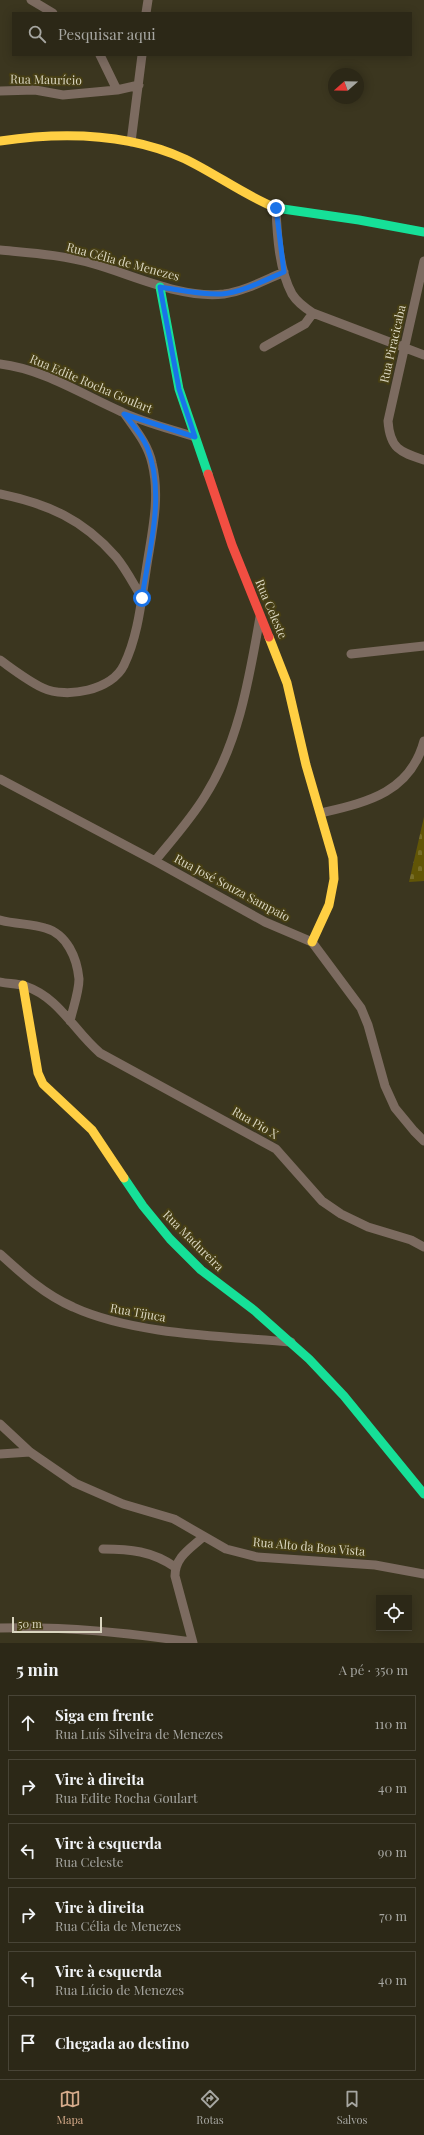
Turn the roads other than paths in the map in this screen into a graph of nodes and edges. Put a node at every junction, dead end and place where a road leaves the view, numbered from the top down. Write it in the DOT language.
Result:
graph roads {
  1 [pos="31,0"];
  2 [pos="148,0"];
  3 [pos="50,12"];
  4 [pos="146,12"];
  5 [pos="100,56"];
  6 [pos="142,56"];
  7 [pos="138,85"];
  8 [pos="117,90"];
  9 [pos="0,91"];
  10 [pos="0,141"];
  11 [pos="131,142"];
  12 [pos="276,208"];
  13 [pos="424,232"];
  14 [pos="0,250"];
  15 [pos="424,261"];
  16 [pos="284,272"];
  17 [pos="160,287"];
  18 [pos="313,313"];
  19 [pos="264,347"];
  20 [pos="404,349"];
  21 [pos="424,355"];
  22 [pos="0,364"];
  23 [pos="124,414"];
  24 [pos="195,437"];
  25 [pos="424,460"];
  26 [pos="0,494"];
  27 [pos="142,598"];
  28 [pos="260,616"];
  29 [pos="424,646"];
  30 [pos="351,654"];
  31 [pos="0,660"];
  32 [pos="424,741"];
  33 [pos="0,780"];
  34 [pos="321,813"];
  35 [pos="155,861"];
  36 [pos="0,920"];
  37 [pos="312,942"];
  38 [pos="0,982"];
  39 [pos="23,985"];
  40 [pos="70,1021"];
  41 [pos="424,1141"];
  42 [pos="424,1247"];
  43 [pos="0,1254"];
  44 [pos="291,1342"];
  45 [pos="0,1424"];
  46 [pos="30,1452"];
  47 [pos="0,1454"];
  48 [pos="424,1494"];
  49 [pos="203,1537"];
  50 [pos="103,1549"];
  51 [pos="175,1567"];
  52 [pos="424,1574"];
  53 [pos="0,1628"];
  54 [pos="192,1642"];
  1 -- 3 [label="street"];
  2 -- 4 [label="street"];
  5 -- 8 [label="street"];
  6 -- 7 [label="street"];
  7 -- 8 [label="street, Rua Maurício"];
  7 -- 11 [label="street"];
  8 -- 9 [label="street, Rua Maurício"];
  10 -- 11 [label="street"];
  11 -- 12 [label="street"];
  12 -- 13 [label="street"];
  12 -- 16 [label="street"];
  14 -- 17 [label="street, Rua Célia de Menezes"];
  15 -- 20 [label="street, Rua Piracicaba"];
  16 -- 17 [label="street, Rua Célia de Menezes"];
  16 -- 18 [label="street"];
  17 -- 24 [label="street, Rua Celeste"];
  18 -- 19 [label="street"];
  18 -- 20 [label="street"];
  20 -- 21 [label="street"];
  20 -- 25 [label="street, Rua Piracicaba"];
  22 -- 23 [label="street, Rua Edite Rocha Goulart"];
  23 -- 24 [label="street, Rua Edite Rocha Goulart"];
  23 -- 27 [label="street"];
  24 -- 28 [label="street, Rua Celeste"];
  26 -- 27 [label="street"];
  27 -- 31 [label="street"];
  28 -- 34 [label="street, Rua Celeste"];
  28 -- 35 [label="street"];
  29 -- 30 [label="street"];
  32 -- 34 [label="street"];
  33 -- 35 [label="street, Rua José Souza Sampaio"];
  34 -- 37 [label="street, Rua Celeste"];
  35 -- 37 [label="street, Rua José Souza Sampaio"];
  36 -- 40 [label="street"];
  37 -- 41 [label="street"];
  38 -- 39 [label="street"];
  39 -- 40 [label="street"];
  39 -- 44 [label="street, Rua Madureira"];
  40 -- 42 [label="street, Rua Pio X"];
  43 -- 44 [label="street, Rua Tijuca"];
  44 -- 48 [label="street, Rua Madureira"];
  45 -- 46 [label="street, Rua Alto da Boa Vista"];
  46 -- 47 [label="street"];
  46 -- 49 [label="street, Rua Alto da Boa Vista"];
  49 -- 51 [label="street"];
  49 -- 52 [label="street, Rua Alto da Boa Vista"];
  50 -- 51 [label="street"];
  51 -- 54 [label="street"];
  53 -- 54 [label="street"];
}
